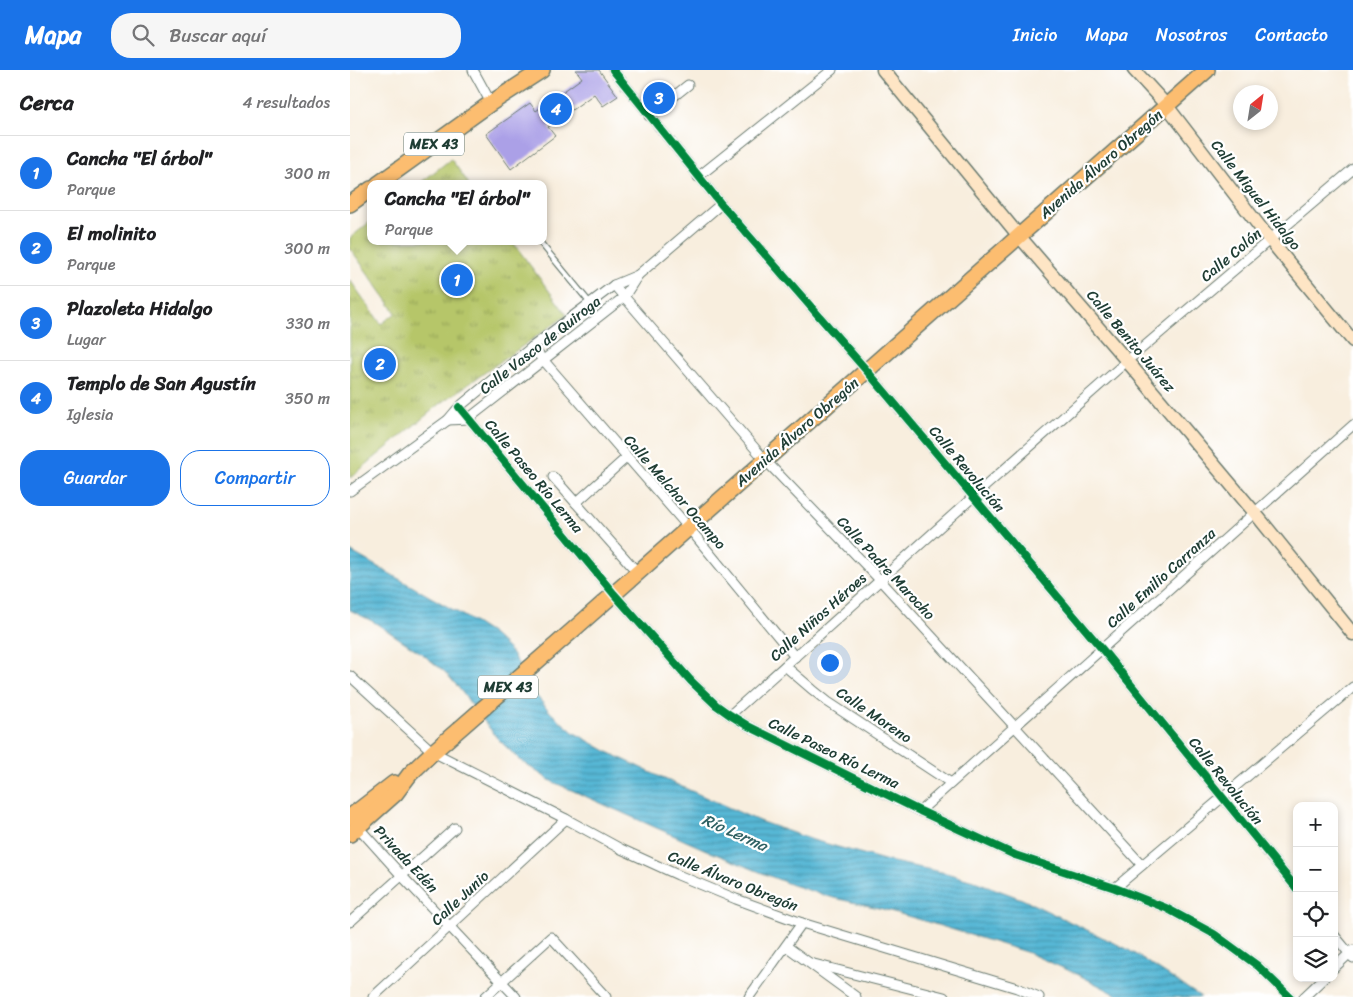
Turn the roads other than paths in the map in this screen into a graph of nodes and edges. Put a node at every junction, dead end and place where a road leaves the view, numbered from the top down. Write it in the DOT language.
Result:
graph roads {
  1 [pos="473,70"];
  2 [pos="542,70"];
  3 [pos="613,70"];
  4 [pos="832,70"];
  5 [pos="883,70"];
  6 [pos="1134,70"];
  7 [pos="1207,70"];
  8 [pos="688,85"];
  9 [pos="490,103"];
  10 [pos="1166,106"];
  11 [pos="649,116"];
  12 [pos="1353,169"];
  13 [pos="698,177"];
  14 [pos="384,180"];
  15 [pos="367,192"];
  16 [pos="350,204"];
  17 [pos="721,204"];
  18 [pos="1019,236"];
  19 [pos="1270,240"];
  20 [pos="541,245"];
  21 [pos="638,274"];
  22 [pos="614,285"];
  23 [pos="624,297"];
  24 [pos="590,303"];
  25 [pos="1353,341"];
  26 [pos="532,347"];
  27 [pos="543,360"];
  28 [pos="1127,361"];
  29 [pos="867,370"];
  30 [pos="459,407"];
  31 [pos="468,419"];
  32 [pos="448,420"];
  33 [pos="1353,425"];
  34 [pos="627,456"];
  35 [pos="765,460"];
  36 [pos="553,477"];
  37 [pos="350,491"];
  38 [pos="973,497"];
  39 [pos="576,503"];
  40 [pos="1255,513"];
  41 [pos="689,528"];
  42 [pos="638,573"];
  43 [pos="880,580"];
  44 [pos="614,594"];
  45 [pos="1353,634"];
  46 [pos="1102,649"];
  47 [pos="795,657"];
  48 [pos="785,666"];
  49 [pos="350,676"];
  50 [pos="1353,687"];
  51 [pos="730,715"];
  52 [pos="1015,726"];
  53 [pos="438,748"];
  54 [pos="951,783"];
  55 [pos="1222,797"];
  56 [pos="920,811"];
  57 [pos="566,819"];
  58 [pos="353,826"];
  59 [pos="455,828"];
  60 [pos="1142,865"];
  61 [pos="402,876"];
  62 [pos="1293,884"];
  63 [pos="1116,888"];
  64 [pos="350,922"];
  65 [pos="802,923"];
  66 [pos="450,926"];
  67 [pos="1336,937"];
  68 [pos="786,946"];
  69 [pos="1352,954"];
  70 [pos="810,963"];
  71 [pos="1338,965"];
  72 [pos="502,982"];
  73 [pos="1320,982"];
  74 [pos="373,997"];
  75 [pos="485,997"];
  76 [pos="516,997"];
  77 [pos="606,997"];
  78 [pos="749,997"];
  79 [pos="856,997"];
  80 [pos="944,997"];
  81 [pos="1039,997"];
  82 [pos="1290,997"];
  83 [pos="1304,997"];
  1 -- 9 [label="street"];
  2 -- 9 [label="main road, MEX 43"];
  3 -- 11 [label="street, Calle Revolución"];
  4 -- 13 [label="street"];
  5 -- 18 [label="street, Calle Benito Juárez"];
  6 -- 10 [label="street, Calle Miguel Hidalgo"];
  7 -- 10 [label="main road, Avenida Álvaro Obregón / MEX 43"];
  8 -- 11 [label="street"];
  9 -- 14 [label="main road, MEX 43"];
  10 -- 18 [label="main road, Avenida Álvaro Obregón / MEX 43"];
  10 -- 19 [label="street, Calle Miguel Hidalgo"];
  11 -- 13 [label="street, Calle Revolución"];
  12 -- 19 [label="street, Calle Colón"];
  13 -- 17 [label="street, Calle Revolución"];
  15 -- 16 [label="main road"];
  17 -- 21 [label="street, Calle Vasco de Quiroga"];
  17 -- 29 [label="street, Calle Revolución"];
  18 -- 28 [label="street, Calle Benito Juárez"];
  18 -- 29 [label="main road, Avenida Álvaro Obregón / MEX 43"];
  19 -- 25 [label="street, Calle Miguel Hidalgo"];
  19 -- 28 [label="street, Calle Colón"];
  20 -- 24 [label="lane"];
  21 -- 22 [label="street, Calle Vasco de Quiroga"];
  21 -- 23 [label="street, Calle Vasco de Quiroga"];
  22 -- 23 [label="street, Calle Padre Marocho"];
  22 -- 24 [label="street, Calle Vasco de Quiroga"];
  23 -- 27 [label="street, Calle Vasco de Quiroga"];
  23 -- 35 [label="street, Calle Padre Marocho"];
  24 -- 26 [label="street, Calle Vasco de Quiroga"];
  26 -- 27 [label="street, Calle Melchor Ocampo"];
  26 -- 30 [label="street, Calle Vasco de Quiroga"];
  27 -- 31 [label="street, Calle Vasco de Quiroga"];
  27 -- 34 [label="street, Calle Melchor Ocampo"];
  28 -- 38 [label="street, Calle Niños Héroes"];
  28 -- 40 [label="street, Calle Benito Juárez"];
  29 -- 35 [label="main road, Avenida Álvaro Obregón / MEX 43"];
  29 -- 38 [label="street, Calle Revolución"];
  30 -- 31 [label="street, Calle Paseo Río Lerma"];
  30 -- 32 [label="street, Calle Vasco de Quiroga"];
  31 -- 32 [label="street"];
  31 -- 44 [label="street, Calle Paseo Río Lerma"];
  32 -- 37 [label="street, Calle Vasco de Quiroga"];
  33 -- 40 [label="street, Calle Emilio Carranza"];
  34 -- 39 [label="street"];
  34 -- 41 [label="street, Calle Melchor Ocampo"];
  35 -- 41 [label="main road, Avenida Álvaro Obregón / MEX 43"];
  35 -- 43 [label="street, Calle Padre Marocho"];
  36 -- 39 [label="street"];
  38 -- 43 [label="street, Calle Niños Héroes"];
  38 -- 46 [label="street, Calle Revolución"];
  39 -- 42 [label="street"];
  40 -- 45 [label="street, Calle Benito Juárez"];
  40 -- 46 [label="street, Calle Emilio Carranza"];
  41 -- 42 [label="main road, Avenida Álvaro Obregón / MEX 43"];
  41 -- 47 [label="street, Calle Melchor Ocampo"];
  42 -- 44 [label="main road, Avenida Álvaro Obregón / MEX 43"];
  43 -- 47 [label="street, Calle Niños Héroes"];
  43 -- 52 [label="street, Calle Padre Marocho"];
  44 -- 51 [label="street, Calle Paseo Río Lerma"];
  44 -- 53 [label="main road, Avenida Álvaro Obregón / MEX 43"];
  46 -- 52 [label="street, Calle Emilio Carranza"];
  46 -- 55 [label="street, Calle Revolución"];
  47 -- 48 [label="street, Calle Niños Héroes"];
  48 -- 51 [label="street, Calle Niños Héroes"];
  48 -- 54 [label="street, Calle Moreno"];
  49 -- 53 [label="street, Calle Álvaro Obregón"];
  50 -- 55 [label="street"];
  51 -- 56 [label="street, Calle Paseo Río Lerma"];
  52 -- 54 [label="street, Calle Emilio Carranza"];
  52 -- 60 [label="street, Calle Padre Marocho"];
  53 -- 57 [label="street, Calle Álvaro Obregón"];
  53 -- 58 [label="main road, Avenida Álvaro Obregón / MEX 43"];
  54 -- 56 [label="street, Calle Emilio Carranza"];
  55 -- 60 [label="street"];
  55 -- 62 [label="street, Calle Revolución"];
  56 -- 63 [label="street, Calle Paseo Río Lerma"];
  57 -- 65 [label="street, Calle Álvaro Obregón"];
  57 -- 66 [label="street, Calle Junio"];
  58 -- 61 [label="street, Privada Edén"];
  59 -- 61 [label="street"];
  60 -- 63 [label="street"];
  61 -- 64 [label="street"];
  61 -- 66 [label="street, Privada Edén"];
  63 -- 82 [label="street, Calle Paseo Río Lerma"];
  65 -- 68 [label="street"];
  65 -- 81 [label="street, Calle Álvaro Obregón"];
  66 -- 72 [label="street, Privada Edén"];
  66 -- 74 [label="street, Calle Junio"];
  67 -- 69 [label="street"];
  68 -- 70 [label="street"];
  68 -- 78 [label="street"];
  69 -- 71 [label="street"];
  70 -- 79 [label="street"];
  70 -- 80 [label="street"];
  72 -- 75 [label="street"];
  72 -- 76 [label="street, Privada Edén"];
  72 -- 77 [label="street"];
  73 -- 83 [label="street"];
}
